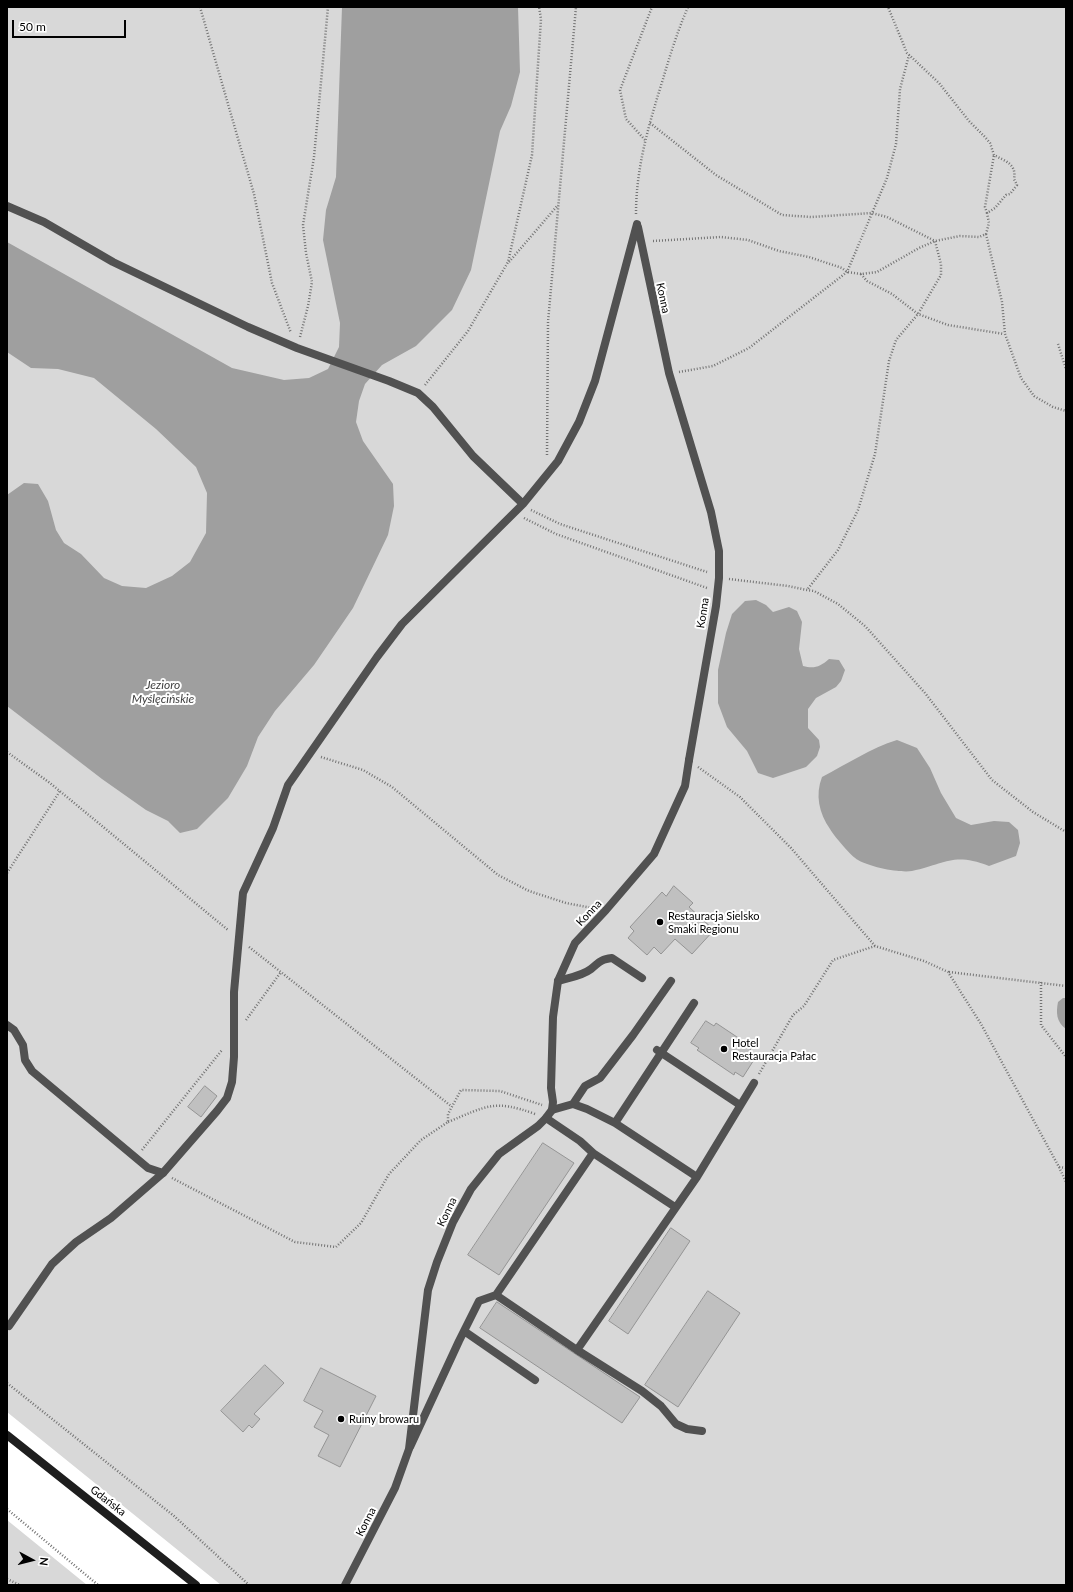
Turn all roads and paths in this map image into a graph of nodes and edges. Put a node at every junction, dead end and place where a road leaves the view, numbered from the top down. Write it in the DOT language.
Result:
graph roads {
  1 [pos="200,7"];
  2 [pos="328,7"];
  3 [pos="539,7"];
  4 [pos="576,7"];
  5 [pos="652,7"];
  6 [pos="688,7"];
  7 [pos="888,7"];
  8 [pos="910,55"];
  9 [pos="650,123"];
  10 [pos="645,141"];
  11 [pos="994,155"];
  12 [pos="558,205"];
  13 [pos="7,206"];
  14 [pos="987,212"];
  15 [pos="872,213"];
  16 [pos="637,224"];
  17 [pos="986,234"];
  18 [pos="935,241"];
  19 [pos="640,242"];
  20 [pos="508,262"];
  21 [pos="847,272"];
  22 [pos="861,274"];
  23 [pos="918,314"];
  24 [pos="1005,334"];
  25 [pos="1058,344"];
  26 [pos="297,348"];
  27 [pos="1066,369"];
  28 [pos="669,373"];
  29 [pos="418,393"];
  30 [pos="1066,411"];
  31 [pos="547,475"];
  32 [pos="523,504"];
  33 [pos="515,511"];
  34 [pos="718,577"];
  35 [pos="807,590"];
  36 [pos="7,752"];
  37 [pos="309,754"];
  38 [pos="689,760"];
  39 [pos="60,791"];
  40 [pos="1066,832"];
  41 [pos="7,873"];
  42 [pos="606,910"];
  43 [pos="238,938"];
  44 [pos="875,946"];
  45 [pos="281,972"];
  46 [pos="948,972"];
  47 [pos="642,978"];
  48 [pos="558,981"];
  49 [pos="671,981"];
  50 [pos="1041,982"];
  51 [pos="1066,986"];
  52 [pos="694,1003"];
  53 [pos="7,1025"];
  54 [pos="234,1035"];
  55 [pos="659,1051"];
  56 [pos="1066,1057"];
  57 [pos="754,1083"];
  58 [pos="573,1104"];
  59 [pos="740,1104"];
  60 [pos="451,1106"];
  61 [pos="552,1110"];
  62 [pos="546,1118"];
  63 [pos="448,1122"];
  64 [pos="615,1123"];
  65 [pos="593,1153"];
  66 [pos="136,1158"];
  67 [pos="1059,1167"];
  68 [pos="1066,1168"];
  69 [pos="162,1173"];
  70 [pos="697,1177"];
  71 [pos="1066,1182"];
  72 [pos="675,1207"];
  73 [pos="496,1295"];
  74 [pos="9,1326"];
  75 [pos="464,1331"];
  76 [pos="577,1350"];
  77 [pos="535,1380"];
  78 [pos="7,1383"];
  79 [pos="702,1431"];
  80 [pos="7,1435"];
  81 [pos="409,1449"];
  82 [pos="7,1509"];
  83 [pos="7,1579"];
  84 [pos="20,1585"];
  85 [pos="98,1585"];
  86 [pos="196,1585"];
  87 [pos="249,1585"];
  88 [pos="345,1585"];
  1 -- 26 [label="path"];
  2 -- 26 [label="path"];
  3 -- 20 [label="path"];
  4 -- 12 [label="path"];
  5 -- 10 [label="path"];
  6 -- 9 [label="path"];
  7 -- 8 [label="path"];
  8 -- 11 [label="path"];
  8 -- 15 [label="path"];
  9 -- 10 [label="path"];
  9 -- 15 [label="path"];
  10 -- 16 [label="path"];
  11 -- 14 [label="path"];
  11 -- 14 [label="path"];
  12 -- 20 [label="path"];
  12 -- 31 [label="path"];
  13 -- 26 [label="street"];
  14 -- 17 [label="path"];
  15 -- 18 [label="path"];
  15 -- 21 [label="path"];
  16 -- 19 [label="street, Konna"];
  16 -- 31 [label="street"];
  17 -- 18 [label="path"];
  17 -- 24 [label="path"];
  18 -- 22 [label="path"];
  18 -- 23 [label="path"];
  19 -- 21 [label="path"];
  19 -- 28 [label="street, Konna"];
  20 -- 29 [label="path"];
  21 -- 22 [label="path"];
  21 -- 28 [label="path"];
  22 -- 23 [label="path"];
  23 -- 24 [label="path"];
  23 -- 35 [label="path"];
  24 -- 30 [label="path"];
  25 -- 27 [label="path"];
  26 -- 29 [label="street"];
  28 -- 34 [label="street, Konna"];
  29 -- 32 [label="street"];
  31 -- 32 [label="street"];
  32 -- 33 [label="street"];
  32 -- 34 [label="path"];
  33 -- 34 [label="path"];
  33 -- 37 [label="street"];
  34 -- 35 [label="path"];
  34 -- 38 [label="street, Konna"];
  35 -- 40 [label="path"];
  36 -- 39 [label="path"];
  37 -- 42 [label="path"];
  37 -- 43 [label="street"];
  38 -- 42 [label="street, Konna"];
  38 -- 44 [label="path"];
  39 -- 41 [label="path"];
  39 -- 43 [label="path"];
  42 -- 48 [label="street, Konna"];
  43 -- 45 [label="path"];
  43 -- 54 [label="street"];
  44 -- 46 [label="path"];
  44 -- 57 [label="path"];
  45 -- 54 [label="path"];
  45 -- 60 [label="path"];
  46 -- 50 [label="path"];
  46 -- 67 [label="path"];
  47 -- 48 [label="street"];
  48 -- 61 [label="street, Konna"];
  49 -- 58 [label="street"];
  50 -- 51 [label="path"];
  50 -- 56 [label="path"];
  52 -- 55 [label="street"];
  53 -- 66 [label="street"];
  54 -- 66 [label="path"];
  54 -- 69 [label="street"];
  55 -- 59 [label="street"];
  55 -- 64 [label="street"];
  57 -- 59 [label="street"];
  58 -- 61 [label="street"];
  58 -- 64 [label="street"];
  59 -- 70 [label="street"];
  60 -- 61 [label="path"];
  60 -- 63 [label="path"];
  61 -- 62 [label="street, Konna"];
  62 -- 63 [label="path"];
  62 -- 65 [label="street"];
  62 -- 81 [label="street, Konna"];
  63 -- 69 [label="path"];
  64 -- 70 [label="street"];
  65 -- 72 [label="street"];
  65 -- 73 [label="street"];
  66 -- 69 [label="street"];
  67 -- 68 [label="path"];
  67 -- 71 [label="path"];
  69 -- 74 [label="street"];
  70 -- 72 [label="street"];
  72 -- 76 [label="street"];
  73 -- 75 [label="street"];
  73 -- 76 [label="street"];
  75 -- 77 [label="street"];
  75 -- 81 [label="street"];
  76 -- 79 [label="street"];
  78 -- 87 [label="path"];
  80 -- 86 [label="main road, Gdańska"];
  81 -- 88 [label="street, Konna"];
  82 -- 85 [label="path"];
  83 -- 84 [label="path"];
}
